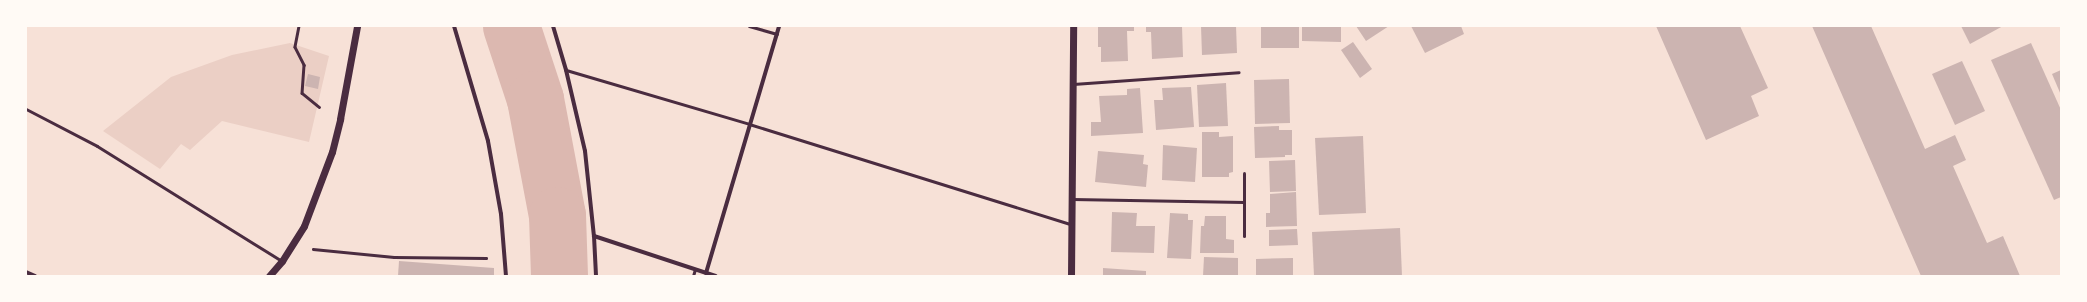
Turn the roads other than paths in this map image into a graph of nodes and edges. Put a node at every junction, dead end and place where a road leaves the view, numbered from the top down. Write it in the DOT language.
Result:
graph roads {
  1 [pos="357,26"];
  2 [pos="454,26"];
  3 [pos="553,26"];
  4 [pos="749,26"];
  5 [pos="779,26"];
  6 [pos="1073,26"];
  7 [pos="777,34"];
  8 [pos="566,70"];
  9 [pos="1239,72"];
  10 [pos="1072,84"];
  11 [pos="26,109"];
  12 [pos="749,124"];
  13 [pos="1244,173"];
  14 [pos="1072,199"];
  15 [pos="1244,202"];
  16 [pos="1072,224"];
  17 [pos="594,236"];
  18 [pos="1244,236"];
  19 [pos="282,261"];
  20 [pos="695,269"];
  21 [pos="26,272"];
  22 [pos="706,273"];
  23 [pos="35,276"];
  24 [pos="269,276"];
  25 [pos="506,276"];
  26 [pos="596,276"];
  27 [pos="693,276"];
  28 [pos="716,276"];
  29 [pos="1071,276"];
  1 -- 19 [label="street"];
  2 -- 25 [label="street"];
  3 -- 8 [label="street"];
  4 -- 7 [label="lane"];
  5 -- 7 [label="street"];
  6 -- 10 [label="street"];
  7 -- 12 [label="street"];
  8 -- 12 [label="lane"];
  8 -- 17 [label="street"];
  9 -- 10 [label="lane"];
  10 -- 14 [label="street"];
  11 -- 19 [label="lane"];
  12 -- 16 [label="lane"];
  12 -- 22 [label="street"];
  13 -- 15 [label="lane"];
  14 -- 15 [label="lane"];
  14 -- 16 [label="street"];
  15 -- 18 [label="lane"];
  16 -- 29 [label="street"];
  17 -- 20 [label="street"];
  17 -- 26 [label="street"];
  19 -- 24 [label="street"];
  20 -- 22 [label="street"];
  20 -- 27 [label="lane"];
  21 -- 23 [label="street"];
  22 -- 28 [label="street"];
}
